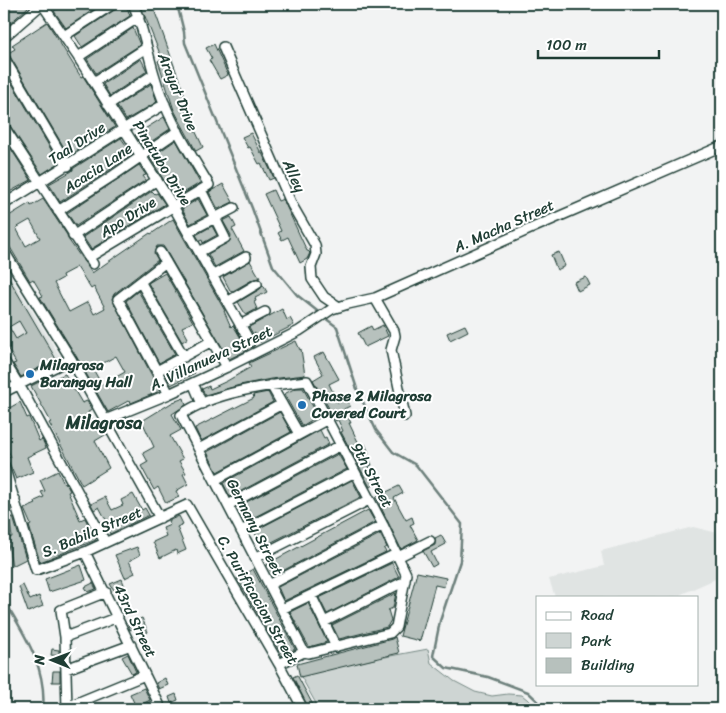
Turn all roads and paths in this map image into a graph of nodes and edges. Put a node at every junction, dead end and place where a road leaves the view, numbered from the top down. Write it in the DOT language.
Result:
graph roads {
  1 [pos="42,4"];
  2 [pos="113,4"];
  3 [pos="133,4"];
  4 [pos="139,17"];
  5 [pos="64,36"];
  6 [pos="4,37"];
  7 [pos="222,47"];
  8 [pos="146,48"];
  9 [pos="78,57"];
  10 [pos="4,58"];
  11 [pos="154,74"];
  12 [pos="94,82"];
  13 [pos="165,104"];
  14 [pos="108,105"];
  15 [pos="4,127"];
  16 [pos="124,128"];
  17 [pos="178,131"];
  18 [pos="722,146"];
  19 [pos="142,156"];
  20 [pos="68,166"];
  21 [pos="157,180"];
  22 [pos="40,183"];
  23 [pos="205,188"];
  24 [pos="4,204"];
  25 [pos="173,206"];
  26 [pos="234,208"];
  27 [pos="58,210"];
  28 [pos="214,218"];
  29 [pos="188,232"];
  30 [pos="74,236"];
  31 [pos="4,251"];
  32 [pos="160,252"];
  33 [pos="199,252"];
  34 [pos="246,257"];
  35 [pos="166,262"];
  36 [pos="212,276"];
  37 [pos="141,282"];
  38 [pos="258,284"];
  39 [pos="376,298"];
  40 [pos="227,302"];
  41 [pos="336,308"];
  42 [pos="265,312"];
  43 [pos="240,325"];
  44 [pos="299,331"];
  45 [pos="212,341"];
  46 [pos="250,342"];
  47 [pos="184,357"];
  48 [pos="71,359"];
  49 [pos="4,360"];
  50 [pos="227,368"];
  51 [pos="157,371"];
  52 [pos="193,383"];
  53 [pos="271,384"];
  54 [pos="19,385"];
  55 [pos="4,392"];
  56 [pos="169,394"];
  57 [pos="202,404"];
  58 [pos="282,404"];
  59 [pos="405,416"];
  60 [pos="328,419"];
  61 [pos="105,420"];
  62 [pos="299,434"];
  63 [pos="341,445"];
  64 [pos="199,449"];
  65 [pos="4,466"];
  66 [pos="355,472"];
  67 [pos="215,480"];
  68 [pos="15,499"];
  69 [pos="369,500"];
  70 [pos="4,503"];
  71 [pos="187,505"];
  72 [pos="228,505"];
  73 [pos="160,518"];
  74 [pos="383,525"];
  75 [pos="241,531"];
  76 [pos="430,541"];
  77 [pos="105,542"];
  78 [pos="85,552"];
  79 [pos="397,555"];
  80 [pos="255,558"];
  81 [pos="405,581"];
  82 [pos="269,585"];
  83 [pos="106,592"];
  84 [pos="311,595"];
  85 [pos="282,610"];
  86 [pos="118,617"];
  87 [pos="324,622"];
  88 [pos="65,637"];
  89 [pos="131,645"];
  90 [pos="336,646"];
  91 [pos="304,652"];
  92 [pos="279,664"];
  93 [pos="66,669"];
  94 [pos="145,675"];
  95 [pos="67,708"];
  96 [pos="146,709"];
  97 [pos="303,709"];
  1 -- 5 [label="street, Pinatubo Drive"];
  1 -- 6 [label="street"];
  2 -- 5 [label="street"];
  3 -- 4 [label="street, Arayat Drive"];
  4 -- 8 [label="street, Arayat Drive"];
  4 -- 9 [label="street"];
  5 -- 9 [label="street, Pinatubo Drive"];
  7 -- 41 [label="street, Alley"];
  8 -- 11 [label="street, Arayat Drive"];
  8 -- 12 [label="street"];
  9 -- 12 [label="street, Pinatubo Drive"];
  10 -- 20 [label="street"];
  11 -- 13 [label="street, Arayat Drive"];
  11 -- 14 [label="street"];
  12 -- 14 [label="street, Pinatubo Drive"];
  13 -- 16 [label="street, Taal Drive"];
  13 -- 17 [label="street, Arayat Drive"];
  14 -- 16 [label="street, Pinatubo Drive"];
  15 -- 22 [label="street"];
  16 -- 19 [label="street, Pinatubo Drive"];
  16 -- 20 [label="street, Taal Drive"];
  17 -- 19 [label="street, Acacia Lane"];
  17 -- 23 [label="street, Arayat Drive"];
  18 -- 39 [label="street, A. Macha Street"];
  19 -- 21 [label="street, Pinatubo Drive"];
  19 -- 27 [label="street, Acacia Lane"];
  20 -- 22 [label="street, Taal Drive"];
  21 -- 25 [label="street, Pinatubo Drive"];
  21 -- 30 [label="street"];
  22 -- 24 [label="street, Taal Drive"];
  22 -- 27 [label="street"];
  23 -- 25 [label="street, Apo Drive"];
  23 -- 28 [label="street, Arayat Drive"];
  25 -- 29 [label="street, Pinatubo Drive"];
  25 -- 30 [label="street, Apo Drive"];
  26 -- 28 [label="street"];
  27 -- 30 [label="street"];
  28 -- 29 [label="street"];
  28 -- 33 [label="street, Arayat Drive"];
  29 -- 33 [label="street, Pinatubo Drive"];
  31 -- 48 [label="street"];
  32 -- 35 [label="street"];
  33 -- 36 [label="street, Pinatubo Drive"];
  34 -- 36 [label="street"];
  35 -- 37 [label="street"];
  35 -- 45 [label="street"];
  36 -- 40 [label="street, Pinatubo Drive"];
  37 -- 47 [label="street"];
  37 -- 51 [label="street"];
  38 -- 40 [label="street"];
  39 -- 41 [label="street, A. Macha Street"];
  39 -- 59 [label="street"];
  40 -- 43 [label="street, Pinatubo Drive"];
  41 -- 44 [label="street, A. Macha Street"];
  42 -- 43 [label="street"];
  43 -- 46 [label="street, Pinatubo Drive"];
  44 -- 50 [label="street, A. Villanueva Street"];
  45 -- 47 [label="street"];
  45 -- 50 [label="street"];
  47 -- 51 [label="street"];
  48 -- 54 [label="street"];
  48 -- 61 [label="street"];
  49 -- 54 [label="street"];
  50 -- 52 [label="street, A. Villanueva Street"];
  51 -- 56 [label="street"];
  52 -- 56 [label="street, A. Villanueva Street"];
  52 -- 57 [label="street"];
  53 -- 57 [label="street"];
  53 -- 58 [label="street"];
  53 -- 60 [label="street, 9th Street"];
  54 -- 55 [label="street"];
  54 -- 77 [label="street"];
  56 -- 61 [label="street, A. Villanueva Street"];
  57 -- 64 [label="street, Germany Street"];
  58 -- 62 [label="street"];
  58 -- 64 [label="street"];
  60 -- 62 [label="street"];
  60 -- 63 [label="street, 9th Street"];
  61 -- 73 [label="street"];
  62 -- 67 [label="street"];
  63 -- 66 [label="street, 9th Street"];
  63 -- 72 [label="street"];
  64 -- 67 [label="street, Germany Street"];
  65 -- 68 [label="street"];
  66 -- 69 [label="street, 9th Street"];
  66 -- 75 [label="street"];
  67 -- 72 [label="street, Germany Street"];
  68 -- 70 [label="street"];
  68 -- 78 [label="street, S. Babila Street"];
  69 -- 74 [label="street, 9th Street"];
  69 -- 80 [label="street"];
  71 -- 73 [label="street, S. Babila Street"];
  71 -- 92 [label="street, C. Purificacion Street"];
  72 -- 75 [label="street, Germany Street"];
  73 -- 77 [label="street, S. Babila Street"];
  74 -- 79 [label="street, 9th Street"];
  74 -- 82 [label="street"];
  75 -- 80 [label="street, Germany Street"];
  76 -- 79 [label="street"];
  77 -- 78 [label="street, S. Babila Street"];
  78 -- 83 [label="street, 43rd Street"];
  79 -- 81 [label="street, 9th Street"];
  79 -- 84 [label="street"];
  80 -- 82 [label="street, Germany Street"];
  81 -- 87 [label="street"];
  81 -- 90 [label="street, 9th Street"];
  82 -- 85 [label="street, Germany Street"];
  83 -- 86 [label="street, 43rd Street"];
  83 -- 88 [label="street"];
  84 -- 85 [label="street"];
  84 -- 87 [label="street"];
  85 -- 91 [label="street, Germany Street"];
  86 -- 88 [label="street"];
  86 -- 89 [label="street, 43rd Street"];
  87 -- 90 [label="street"];
  88 -- 93 [label="street"];
  89 -- 93 [label="street"];
  89 -- 94 [label="street, 43rd Street"];
  90 -- 91 [label="street, 9th Street"];
  91 -- 92 [label="street, 9th Street"];
  92 -- 97 [label="street, C. Purificacion Street"];
  93 -- 95 [label="street"];
  94 -- 95 [label="street"];
  94 -- 96 [label="street, 43rd Street"];
}
